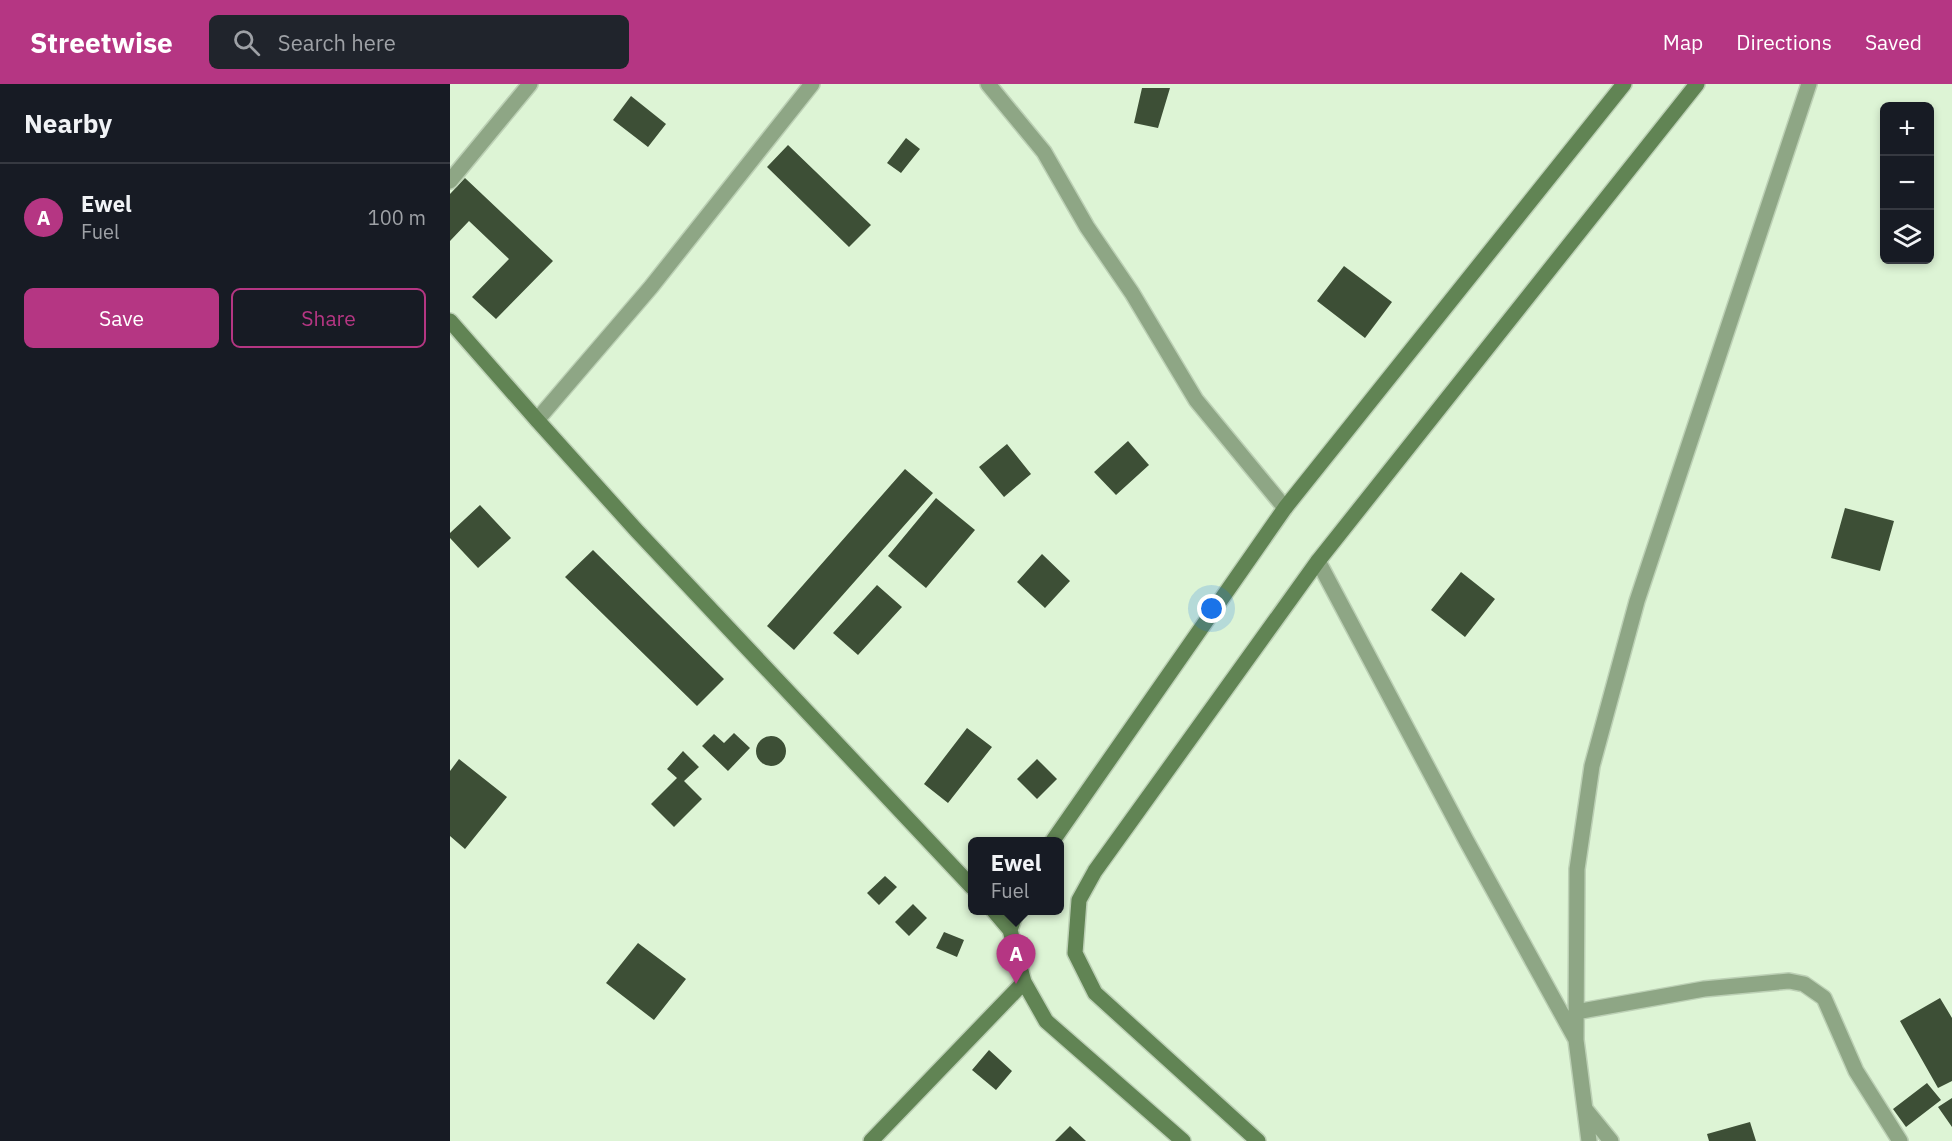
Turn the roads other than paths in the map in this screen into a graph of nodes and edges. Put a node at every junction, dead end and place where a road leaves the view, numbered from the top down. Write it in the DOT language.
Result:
graph roads {
  1 [pos="530,84"];
  2 [pos="812,84"];
  3 [pos="988,84"];
  4 [pos="1623,84"];
  5 [pos="1697,84"];
  6 [pos="1809,84"];
  7 [pos="450,181"];
  8 [pos="450,321"];
  9 [pos="537,420"];
  10 [pos="1285,508"];
  11 [pos="1318,561"];
  12 [pos="1055,837"];
  13 [pos="968,882"];
  14 [pos="997,915"];
  15 [pos="1015,915"];
  16 [pos="1010,930"];
  17 [pos="1024,982"];
  18 [pos="1576,1012"];
  19 [pos="1576,1040"];
  20 [pos="1585,1109"];
  21 [pos="871,1141"];
  22 [pos="1183,1141"];
  23 [pos="1258,1141"];
  24 [pos="1589,1141"];
  25 [pos="1611,1141"];
  26 [pos="1900,1141"];
  1 -- 7 [label="street"];
  2 -- 9 [label="street"];
  3 -- 10 [label="street"];
  4 -- 10 [label="street"];
  5 -- 11 [label="street"];
  6 -- 18 [label="street"];
  8 -- 9 [label="street"];
  9 -- 13 [label="street"];
  10 -- 12 [label="street"];
  11 -- 19 [label="street"];
  11 -- 23 [label="street"];
  14 -- 16 [label="street"];
  15 -- 16 [label="street"];
  16 -- 17 [label="street"];
  17 -- 21 [label="street"];
  17 -- 22 [label="street"];
  18 -- 19 [label="street"];
  18 -- 26 [label="street"];
  19 -- 20 [label="street"];
  20 -- 24 [label="street"];
  20 -- 25 [label="street"];
}
